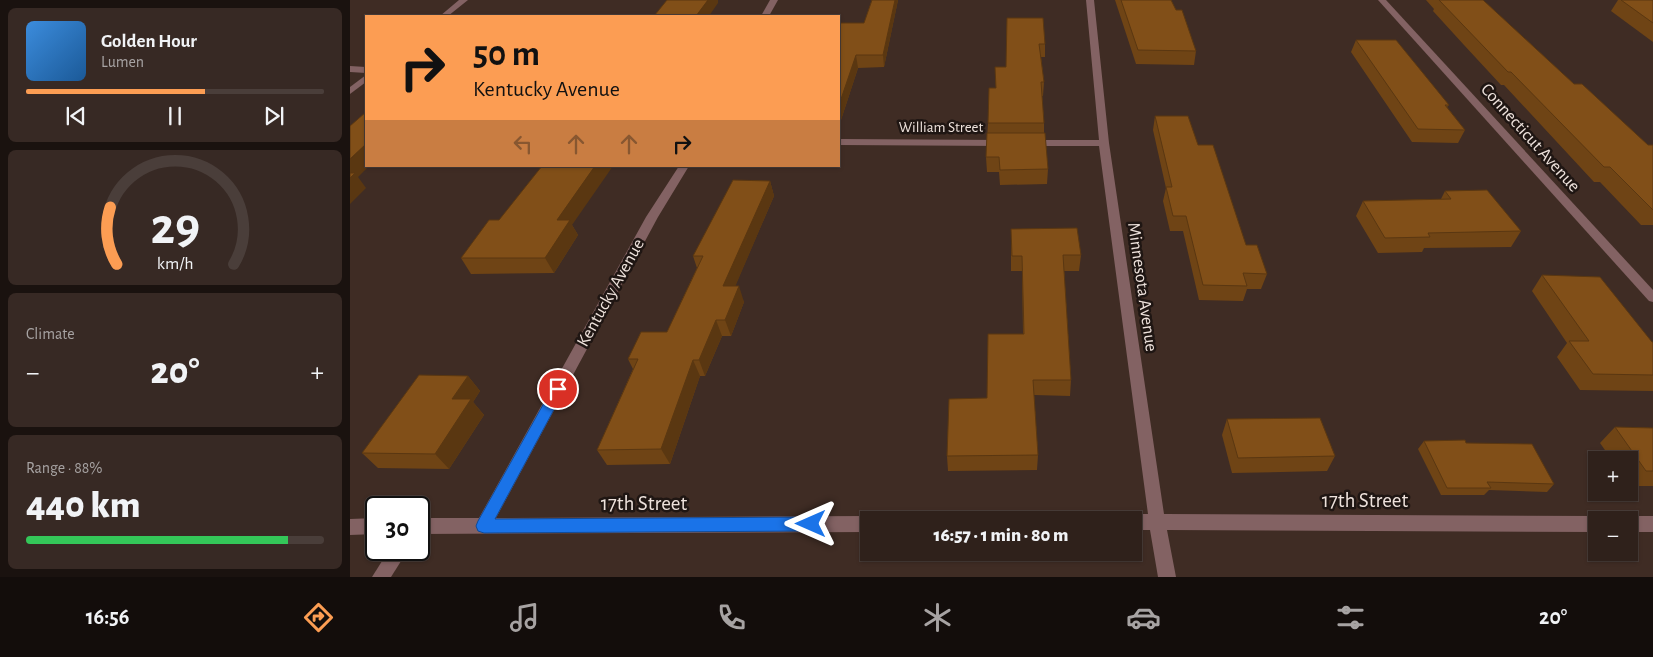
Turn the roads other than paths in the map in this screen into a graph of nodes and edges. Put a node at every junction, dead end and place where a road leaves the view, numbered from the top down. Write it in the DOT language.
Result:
graph roads {
  1 [pos="464,0"];
  2 [pos="774,0"];
  3 [pos="1090,0"];
  4 [pos="1382,0"];
  5 [pos="445,15"];
  6 [pos="766,15"];
  7 [pos="350,70"];
  8 [pos="365,70"];
  9 [pos="365,79"];
  10 [pos="350,91"];
  11 [pos="840,142"];
  12 [pos="1104,143"];
  13 [pos="683,167"];
  14 [pos="1653,298"];
  15 [pos="1142,522"];
  16 [pos="1157,522"];
  17 [pos="860,524"];
  18 [pos="1588,524"];
  19 [pos="1638,524"];
  20 [pos="1653,524"];
  21 [pos="350,526"];
  22 [pos="365,526"];
  23 [pos="430,526"];
  24 [pos="484,526"];
  25 [pos="392,561"];
  26 [pos="382,577"];
  27 [pos="1166,577"];
  1 -- 5 [label="street"];
  2 -- 6 [label="street"];
  3 -- 12 [label="street, Minnesota Avenue"];
  4 -- 14 [label="street, Connecticut Avenue"];
  7 -- 8 [label="street"];
  9 -- 10 [label="street"];
  11 -- 12 [label="street, William Street"];
  12 -- 16 [label="street, Minnesota Avenue"];
  13 -- 24 [label="street, Kentucky Avenue"];
  15 -- 16 [label="street, 17th Street"];
  16 -- 18 [label="street, 17th Street"];
  16 -- 27 [label="street, Minnesota Avenue"];
  17 -- 24 [label="street, 17th Street"];
  19 -- 20 [label="street"];
  21 -- 22 [label="street"];
  23 -- 24 [label="street, 17th Street"];
  25 -- 26 [label="street"];
}
